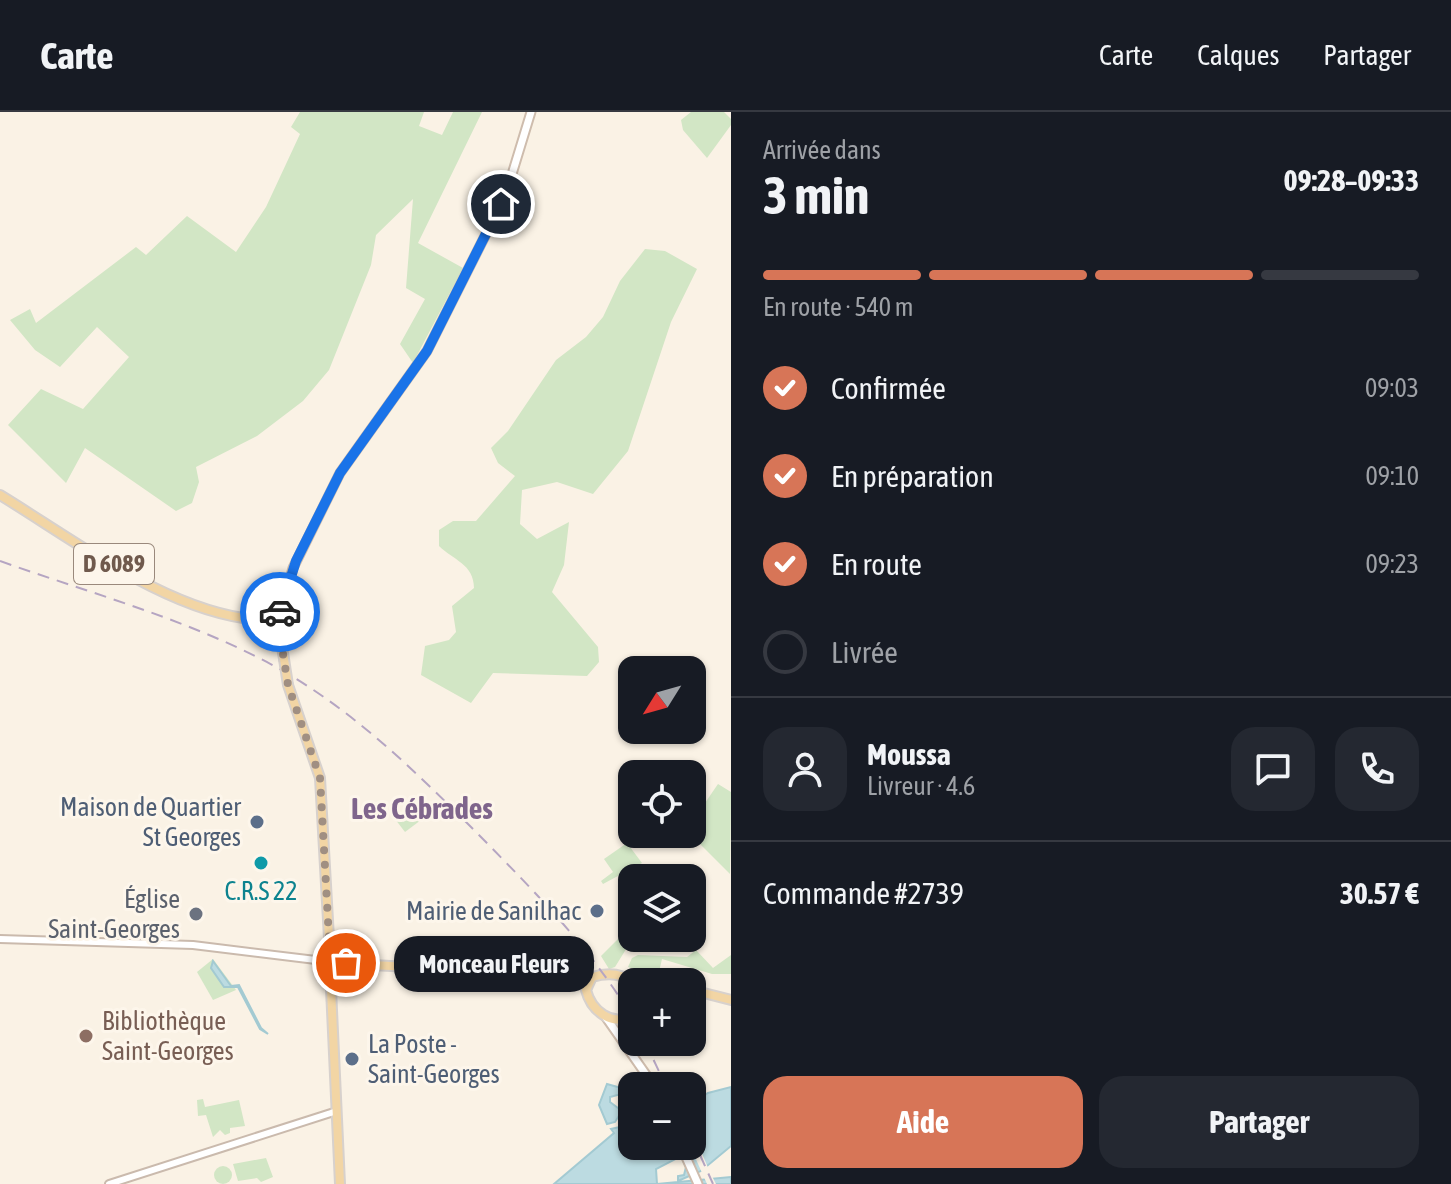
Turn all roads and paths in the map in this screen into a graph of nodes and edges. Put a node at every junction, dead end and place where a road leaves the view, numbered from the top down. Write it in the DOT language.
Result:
graph roads {
  1 [pos="531,112"];
  2 [pos="0,495"];
  3 [pos="236,615"];
  4 [pos="270,621"];
  5 [pos="257,635"];
  6 [pos="280,635"];
  7 [pos="270,643"];
  8 [pos="284,659"];
  9 [pos="0,939"];
  10 [pos="330,962"];
  11 [pos="565,973"];
  12 [pos="618,975"];
  13 [pos="592,977"];
  14 [pos="586,990"];
  15 [pos="706,994"];
  16 [pos="731,1000"];
  17 [pos="605,1016"];
  18 [pos="618,1017"];
  19 [pos="618,1034"];
  20 [pos="337,1111"];
  21 [pos="319,1117"];
  22 [pos="338,1131"];
  23 [pos="687,1160"];
  24 [pos="109,1184"];
  25 [pos="340,1184"];
  26 [pos="698,1184"];
  1 -- 4 [label="main road"];
  2 -- 3 [label="main road, D 6089"];
  3 -- 4 [label="main road, D 6089"];
  3 -- 5 [label="main road, D 6089"];
  4 -- 5 [label="main road"];
  4 -- 6 [label="main road"];
  5 -- 7 [label="main road"];
  6 -- 7 [label="main road"];
  6 -- 8 [label="main road"];
  7 -- 8 [label="main road"];
  8 -- 10 [label="main road, bridge"];
  9 -- 10 [label="street"];
  10 -- 11 [label="main road"];
  10 -- 20 [label="main road"];
  11 -- 13 [label="main road"];
  11 -- 14 [label="main road"];
  12 -- 13 [label="main road"];
  13 -- 14 [label="main road"];
  14 -- 17 [label="main road"];
  15 -- 16 [label="main road"];
  17 -- 18 [label="main road"];
  17 -- 19 [label="main road"];
  20 -- 21 [label="street"];
  20 -- 22 [label="main road"];
  21 -- 22 [label="street"];
  21 -- 24 [label="street"];
  22 -- 25 [label="main road"];
  23 -- 26 [label="main road"];
}
